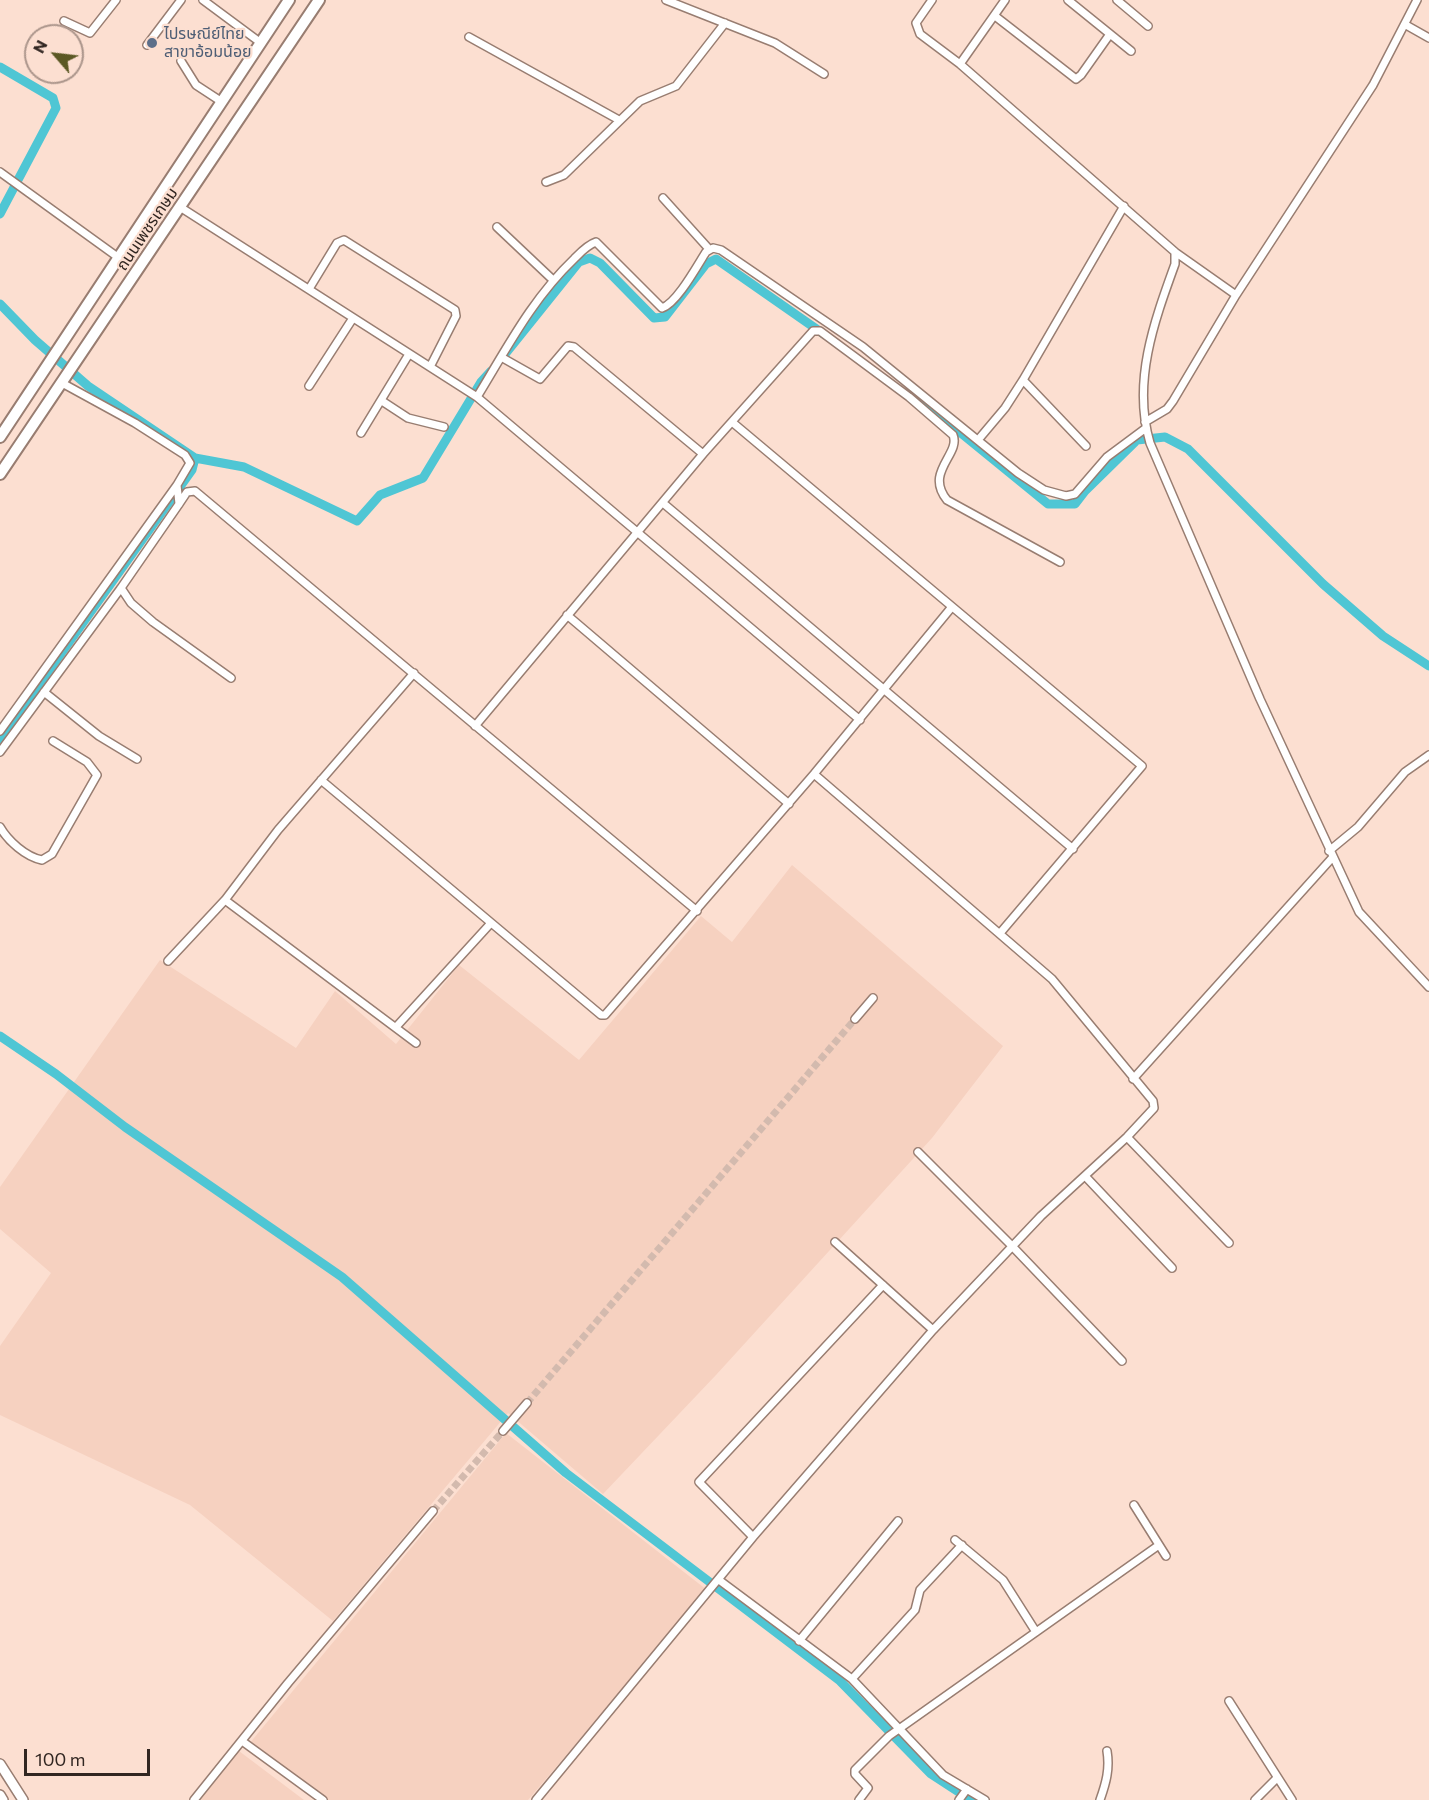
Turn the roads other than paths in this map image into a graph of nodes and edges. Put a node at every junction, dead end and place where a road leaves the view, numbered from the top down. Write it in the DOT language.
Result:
graph roads {
  1 [pos="116,0"];
  2 [pos="181,0"];
  3 [pos="203,0"];
  4 [pos="289,0"];
  5 [pos="319,0"];
  6 [pos="666,0"];
  7 [pos="932,0"];
  8 [pos="1005,0"];
  9 [pos="1068,0"];
  10 [pos="1117,0"];
  11 [pos="1417,0"];
  12 [pos="994,16"];
  13 [pos="64,21"];
  14 [pos="725,23"];
  15 [pos="1406,25"];
  16 [pos="1148,26"];
  17 [pos="1110,34"];
  18 [pos="469,38"];
  19 [pos="1429,38"];
  20 [pos="261,43"];
  21 [pos="147,45"];
  22 [pos="1131,51"];
  23 [pos="181,61"];
  24 [pos="960,64"];
  25 [pos="824,74"];
  26 [pos="222,102"];
  27 [pos="619,120"];
  28 [pos="0,172"];
  29 [pos="546,182"];
  30 [pos="663,198"];
  31 [pos="1124,206"];
  32 [pos="180,207"];
  33 [pos="497,227"];
  34 [pos="710,249"];
  35 [pos="1175,252"];
  36 [pos="119,258"];
  37 [pos="552,279"];
  38 [pos="309,289"];
  39 [pos="1236,295"];
  40 [pos="353,318"];
  41 [pos="409,354"];
  42 [pos="501,357"];
  43 [pos="430,367"];
  44 [pos="68,374"];
  45 [pos="1023,380"];
  46 [pos="309,386"];
  47 [pos="474,395"];
  48 [pos="382,401"];
  49 [pos="732,422"];
  50 [pos="444,427"];
  51 [pos="1146,427"];
  52 [pos="362,433"];
  53 [pos="0,437"];
  54 [pos="978,440"];
  55 [pos="1086,446"];
  56 [pos="703,454"];
  57 [pos="0,474"];
  58 [pos="177,487"];
  59 [pos="178,503"];
  60 [pos="663,503"];
  61 [pos="637,534"];
  62 [pos="1060,562"];
  63 [pos="121,588"];
  64 [pos="951,608"];
  65 [pos="567,615"];
  66 [pos="414,673"];
  67 [pos="231,678"];
  68 [pos="885,689"];
  69 [pos="44,692"];
  70 [pos="860,720"];
  71 [pos="475,726"];
  72 [pos="0,731"];
  73 [pos="53,741"];
  74 [pos="0,752"];
  75 [pos="1429,755"];
  76 [pos="137,759"];
  77 [pos="814,774"];
  78 [pos="321,780"];
  79 [pos="789,804"];
  80 [pos="0,827"];
  81 [pos="1073,849"];
  82 [pos="1331,855"];
  83 [pos="225,900"];
  84 [pos="697,911"];
  85 [pos="491,923"];
  86 [pos="1001,932"];
  87 [pos="168,961"];
  88 [pos="1429,987"];
  89 [pos="873,998"];
  90 [pos="855,1019"];
  91 [pos="396,1027"];
  92 [pos="416,1043"];
  93 [pos="1133,1079"];
  94 [pos="1127,1137"];
  95 [pos="918,1152"];
  96 [pos="1085,1176"];
  97 [pos="835,1242"];
  98 [pos="1229,1243"];
  99 [pos="1012,1246"];
  100 [pos="1172,1268"];
  101 [pos="883,1286"];
  102 [pos="933,1330"];
  103 [pos="1122,1361"];
  104 [pos="527,1403"];
  105 [pos="505,1428"];
  106 [pos="1134,1505"];
  107 [pos="433,1511"];
  108 [pos="898,1521"];
  109 [pos="753,1537"];
  110 [pos="955,1540"];
  111 [pos="962,1545"];
  112 [pos="1159,1545"];
  113 [pos="1166,1556"];
  114 [pos="715,1583"];
  115 [pos="1036,1632"];
  116 [pos="800,1641"];
  117 [pos="852,1679"];
  118 [pos="1229,1701"];
  119 [pos="894,1732"];
  120 [pos="242,1741"];
  121 [pos="1107,1751"];
  122 [pos="0,1764"];
  123 [pos="1277,1778"];
  124 [pos="0,1795"];
  125 [pos="963,1795"];
  126 [pos="3,1800"];
  127 [pos="23,1800"];
  128 [pos="194,1800"];
  129 [pos="323,1800"];
  130 [pos="536,1800"];
  131 [pos="859,1800"];
  132 [pos="985,1800"];
  133 [pos="1100,1800"];
  134 [pos="1255,1800"];
  135 [pos="1292,1800"];
  1 -- 13 [label="street"];
  2 -- 21 [label="street"];
  3 -- 20 [label="street"];
  4 -- 20 [label="main road, ถนนเพชรเกษม"];
  5 -- 32 [label="main road, ถนนเพชรเกษม"];
  6 -- 14 [label="street"];
  7 -- 24 [label="street"];
  8 -- 12 [label="street"];
  9 -- 17 [label="street"];
  10 -- 16 [label="street"];
  11 -- 15 [label="street"];
  12 -- 17 [label="street"];
  12 -- 24 [label="street"];
  14 -- 25 [label="street"];
  14 -- 27 [label="street"];
  15 -- 19 [label="street"];
  15 -- 39 [label="street"];
  17 -- 22 [label="street"];
  18 -- 27 [label="street"];
  20 -- 26 [label="main road, ถนนเพชรเกษม"];
  23 -- 26 [label="street"];
  24 -- 31 [label="street"];
  26 -- 36 [label="main road, ถนนเพชรเกษม"];
  27 -- 29 [label="street"];
  28 -- 36 [label="street"];
  30 -- 34 [label="street"];
  31 -- 35 [label="street"];
  31 -- 45 [label="street"];
  32 -- 38 [label="street"];
  32 -- 44 [label="main road, ถนนเพชรเกษม"];
  33 -- 37 [label="street"];
  34 -- 37 [label="street"];
  34 -- 54 [label="street"];
  35 -- 39 [label="street"];
  35 -- 51 [label="street"];
  36 -- 53 [label="main road, ถนนเพชรเกษม"];
  37 -- 42 [label="street"];
  38 -- 40 [label="street"];
  38 -- 43 [label="street"];
  39 -- 51 [label="street"];
  40 -- 41 [label="street"];
  40 -- 46 [label="street"];
  41 -- 43 [label="street"];
  41 -- 48 [label="street"];
  42 -- 47 [label="street"];
  42 -- 56 [label="street"];
  43 -- 47 [label="street"];
  44 -- 57 [label="main road, ถนนเพชรเกษม"];
  44 -- 58 [label="street"];
  45 -- 54 [label="street"];
  45 -- 55 [label="street"];
  47 -- 61 [label="street"];
  48 -- 50 [label="street"];
  48 -- 52 [label="street"];
  49 -- 56 [label="street"];
  49 -- 62 [label="street"];
  49 -- 64 [label="street"];
  51 -- 54 [label="street"];
  51 -- 82 [label="street"];
  56 -- 60 [label="street"];
  58 -- 59 [label="street"];
  58 -- 72 [label="street"];
  59 -- 63 [label="street"];
  59 -- 66 [label="street"];
  60 -- 61 [label="street"];
  60 -- 68 [label="street"];
  61 -- 65 [label="street"];
  61 -- 70 [label="street"];
  63 -- 67 [label="street"];
  63 -- 69 [label="street"];
  64 -- 68 [label="street"];
  64 -- 81 [label="street"];
  65 -- 71 [label="street"];
  65 -- 79 [label="street"];
  66 -- 71 [label="street"];
  66 -- 78 [label="street"];
  68 -- 70 [label="street"];
  68 -- 81 [label="street"];
  69 -- 74 [label="street"];
  69 -- 76 [label="street"];
  70 -- 77 [label="street"];
  71 -- 84 [label="street"];
  73 -- 80 [label="street"];
  75 -- 82 [label="street"];
  77 -- 79 [label="street"];
  77 -- 86 [label="street"];
  78 -- 83 [label="street"];
  78 -- 85 [label="street"];
  79 -- 84 [label="street"];
  81 -- 86 [label="street"];
  82 -- 88 [label="street"];
  82 -- 93 [label="street"];
  83 -- 87 [label="street"];
  83 -- 91 [label="street"];
  84 -- 85 [label="street"];
  85 -- 91 [label="street"];
  86 -- 93 [label="street"];
  89 -- 90 [label="street"];
  91 -- 92 [label="street"];
  93 -- 94 [label="street"];
  94 -- 96 [label="street"];
  94 -- 98 [label="street"];
  95 -- 99 [label="street"];
  96 -- 99 [label="street"];
  96 -- 100 [label="street"];
  97 -- 101 [label="street"];
  99 -- 102 [label="street"];
  99 -- 103 [label="street"];
  101 -- 102 [label="street"];
  101 -- 109 [label="street"];
  102 -- 109 [label="street"];
  104 -- 105 [label="street"];
  106 -- 112 [label="street"];
  107 -- 120 [label="street"];
  108 -- 116 [label="street"];
  109 -- 114 [label="street"];
  110 -- 111 [label="street"];
  111 -- 115 [label="street"];
  111 -- 117 [label="street"];
  112 -- 113 [label="street"];
  112 -- 115 [label="street"];
  114 -- 116 [label="street"];
  114 -- 130 [label="street"];
  115 -- 119 [label="street"];
  116 -- 117 [label="street"];
  117 -- 119 [label="street"];
  118 -- 123 [label="street"];
  119 -- 125 [label="street"];
  119 -- 131 [label="street"];
  120 -- 128 [label="street"];
  120 -- 129 [label="street"];
  121 -- 133 [label="street"];
  122 -- 127 [label="main road"];
  123 -- 134 [label="street"];
  123 -- 135 [label="street"];
  124 -- 126 [label="main road"];
  125 -- 132 [label="street"];
}
